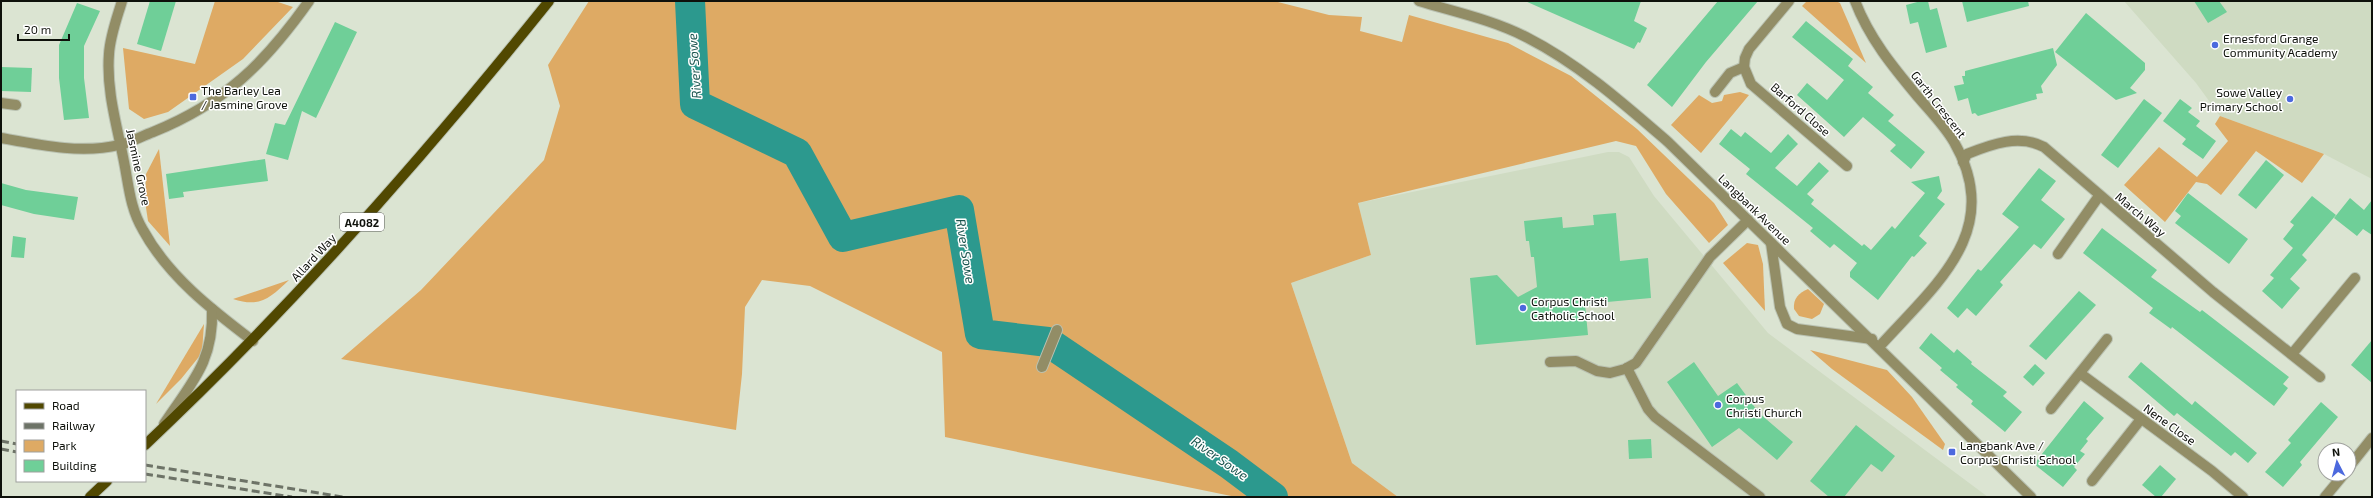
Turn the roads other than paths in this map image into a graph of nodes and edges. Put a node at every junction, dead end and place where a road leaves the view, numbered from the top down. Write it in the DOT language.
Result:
graph roads {
  1 [pos="122,1"];
  2 [pos="309,1"];
  3 [pos="549,1"];
  4 [pos="1419,1"];
  5 [pos="1789,1"];
  6 [pos="1856,1"];
  7 [pos="1744,66"];
  8 [pos="1715,92"];
  9 [pos="1,103"];
  10 [pos="16,104"];
  11 [pos="1,138"];
  12 [pos="119,145"];
  13 [pos="1963,162"];
  14 [pos="1847,166"];
  15 [pos="2099,196"];
  16 [pos="1748,220"];
  17 [pos="1771,243"];
  18 [pos="2058,254"];
  19 [pos="2355,278"];
  20 [pos="212,309"];
  21 [pos="1057,330"];
  22 [pos="1872,339"];
  23 [pos="2107,339"];
  24 [pos="253,341"];
  25 [pos="1879,347"];
  26 [pos="2292,354"];
  27 [pos="1550,362"];
  28 [pos="1042,367"];
  29 [pos="1627,368"];
  30 [pos="2081,374"];
  31 [pos="2320,377"];
  32 [pos="2051,409"];
  33 [pos="2141,419"];
  34 [pos="156,435"];
  35 [pos="146,444"];
  36 [pos="2370,444"];
  37 [pos="2357,458"];
  38 [pos="2092,481"];
  39 [pos="106,482"];
  40 [pos="2337,482"];
  41 [pos="90,497"];
  42 [pos="1760,497"];
  43 [pos="2031,497"];
  44 [pos="2243,497"];
  45 [pos="2325,497"];
  1 -- 12 [label="street, Jasmine Grove"];
  2 -- 12 [label="street"];
  3 -- 24 [label="main road, Allard Way / A4082"];
  4 -- 16 [label="street, Langbank Avenue"];
  5 -- 7 [label="street"];
  6 -- 13 [label="street, Garth Crescent"];
  7 -- 8 [label="street"];
  7 -- 14 [label="street, Barford Close"];
  9 -- 10 [label="street"];
  11 -- 12 [label="street"];
  12 -- 20 [label="street, Jasmine Grove"];
  13 -- 15 [label="street, March Way"];
  13 -- 25 [label="street, Garth Crescent"];
  15 -- 18 [label="street"];
  15 -- 26 [label="street, March Way"];
  16 -- 17 [label="street, Langbank Avenue"];
  16 -- 29 [label="street"];
  17 -- 22 [label="street, Langbank Avenue"];
  17 -- 22 [label="street"];
  19 -- 26 [label="street"];
  20 -- 24 [label="street, Jasmine Grove"];
  20 -- 34 [label="street"];
  21 -- 28 [label="street"];
  22 -- 25 [label="street, Langbank Avenue"];
  23 -- 30 [label="street"];
  24 -- 34 [label="main road, Allard Way / A4082"];
  25 -- 43 [label="street, Langbank Avenue"];
  26 -- 31 [label="street, March Way"];
  27 -- 29 [label="street"];
  29 -- 42 [label="street"];
  30 -- 32 [label="street"];
  30 -- 33 [label="street, Nene Close"];
  33 -- 38 [label="street"];
  33 -- 44 [label="street, Nene Close"];
  34 -- 35 [label="main road, Allard Way / A4082"];
  36 -- 37 [label="street"];
  39 -- 41 [label="main road"];
  40 -- 45 [label="street"];
}
